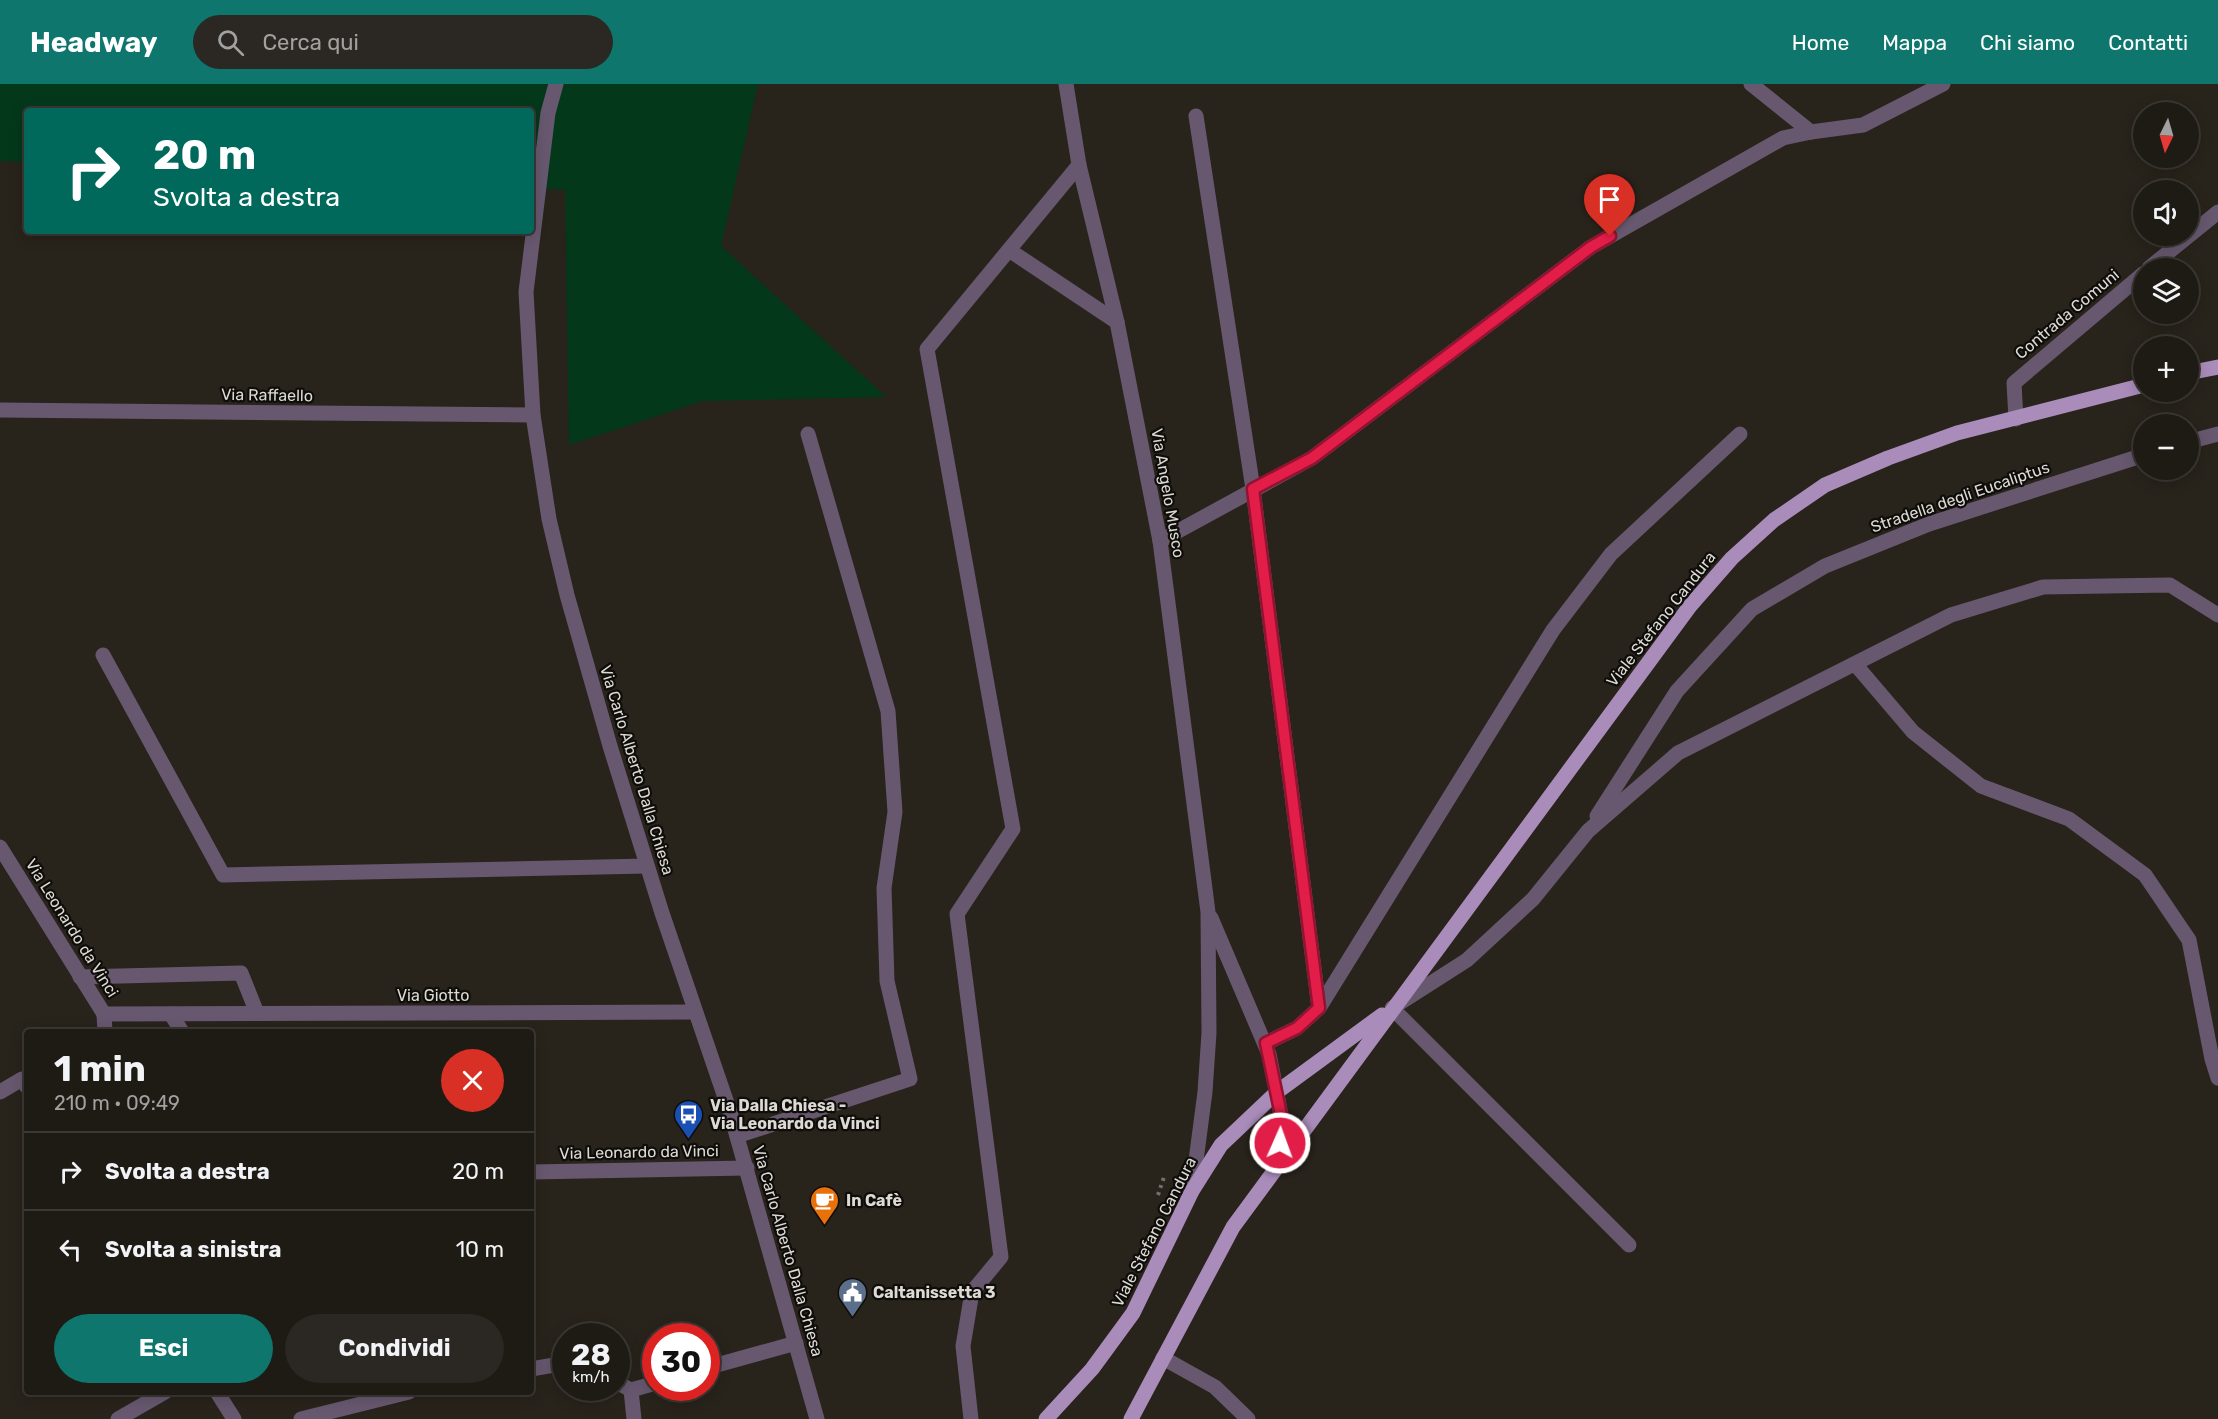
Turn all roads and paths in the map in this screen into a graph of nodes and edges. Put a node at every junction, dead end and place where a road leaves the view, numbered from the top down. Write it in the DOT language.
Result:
graph roads {
  1 [pos="556,84"];
  2 [pos="1066,84"];
  3 [pos="1750,84"];
  4 [pos="1943,84"];
  5 [pos="1196,116"];
  6 [pos="1811,132"];
  7 [pos="1079,165"];
  8 [pos="2218,212"];
  9 [pos="534,227"];
  10 [pos="533,234"];
  11 [pos="1009,250"];
  12 [pos="2161,258"];
  13 [pos="2133,282"];
  14 [pos="1117,322"];
  15 [pos="2218,367"];
  16 [pos="2199,371"];
  17 [pos="2133,388"];
  18 [pos="0,410"];
  19 [pos="533,416"];
  20 [pos="2016,419"];
  21 [pos="808,434"];
  22 [pos="1740,434"];
  23 [pos="2218,434"];
  24 [pos="2199,439"];
  25 [pos="2133,459"];
  26 [pos="1253,489"];
  27 [pos="1160,541"];
  28 [pos="2218,615"];
  29 [pos="103,655"];
  30 [pos="1855,664"];
  31 [pos="1587,831"];
  32 [pos="0,847"];
  33 [pos="647,866"];
  34 [pos="1208,912"];
  35 [pos="80,977"];
  36 [pos="1319,1008"];
  37 [pos="1392,1008"];
  38 [pos="695,1012"];
  39 [pos="104,1014"];
  40 [pos="171,1014"];
  41 [pos="257,1014"];
  42 [pos="105,1029"];
  43 [pos="181,1029"];
  44 [pos="1266,1043"];
  45 [pos="2218,1078"];
  46 [pos="24,1083"];
  47 [pos="0,1092"];
  48 [pos="1277,1092"];
  49 [pos="737,1136"];
  50 [pos="1277,1166"];
  51 [pos="747,1168"];
  52 [pos="534,1172"];
  53 [pos="1192,1191"];
  54 [pos="1629,1245"];
  55 [pos="796,1343"];
  56 [pos="1163,1358"];
  57 [pos="720,1364"];
  58 [pos="552,1365"];
  59 [pos="534,1368"];
  60 [pos="808,1385"];
  61 [pos="642,1387"];
  62 [pos="631,1390"];
  63 [pos="160,1395"];
  64 [pos="220,1395"];
  65 [pos="397,1395"];
  66 [pos="118,1419"];
  67 [pos="234,1419"];
  68 [pos="302,1419"];
  69 [pos="634,1419"];
  70 [pos="817,1419"];
  71 [pos="825,1419"];
  72 [pos="971,1419"];
  73 [pos="1046,1419"];
  74 [pos="1131,1419"];
  75 [pos="1248,1419"];
  1 -- 9 [label="street, Via Carlo Alberto Dalla Chiesa"];
  2 -- 7 [label="street, Via Angelo Musco"];
  3 -- 6 [label="street"];
  4 -- 6 [label="street"];
  5 -- 26 [label="street"];
  6 -- 26 [label="street"];
  7 -- 11 [label="street"];
  7 -- 14 [label="street, Via Angelo Musco"];
  8 -- 12 [label="street"];
  10 -- 19 [label="street, Via Carlo Alberto Dalla Chiesa"];
  11 -- 14 [label="street"];
  11 -- 72 [label="street"];
  13 -- 20 [label="street, Contrada Comuni"];
  14 -- 27 [label="street, Via Angelo Musco"];
  15 -- 16 [label="main road"];
  17 -- 20 [label="main road, Viale Stefano Candura"];
  18 -- 19 [label="street, Via Raffaello"];
  19 -- 33 [label="street, Via Carlo Alberto Dalla Chiesa"];
  20 -- 37 [label="main road, Viale Stefano Candura"];
  21 -- 49 [label="street"];
  22 -- 36 [label="street"];
  23 -- 24 [label="street"];
  25 -- 31 [label="street, Stradella degli Eucaliptus"];
  26 -- 27 [label="street"];
  26 -- 36 [label="street"];
  27 -- 34 [label="street, Via Angelo Musco"];
  28 -- 30 [label="street"];
  29 -- 33 [label="street"];
  30 -- 31 [label="street"];
  30 -- 45 [label="street"];
  31 -- 37 [label="street"];
  32 -- 35 [label="street, Via Leonardo da Vinci"];
  33 -- 38 [label="street, Via Carlo Alberto Dalla Chiesa"];
  34 -- 44 [label="street"];
  34 -- 53 [label="street"];
  35 -- 39 [label="street, Via Leonardo da Vinci"];
  35 -- 41 [label="street"];
  36 -- 44 [label="street"];
  37 -- 48 [label="main road, Viale Stefano Candura"];
  37 -- 50 [label="main road, Viale Stefano Candura"];
  37 -- 54 [label="street"];
  38 -- 41 [label="street, Via Giotto"];
  38 -- 49 [label="street, Via Carlo Alberto Dalla Chiesa"];
  39 -- 40 [label="street, Via Leonardo da Vinci"];
  39 -- 42 [label="street"];
  40 -- 41 [label="street, Via Giotto"];
  40 -- 43 [label="street"];
  44 -- 48 [label="street"];
  46 -- 47 [label="street"];
  48 -- 50 [label="street"];
  48 -- 53 [label="main road, Viale Stefano Candura"];
  49 -- 51 [label="street, Via Carlo Alberto Dalla Chiesa"];
  50 -- 56 [label="main road, Viale Stefano Candura"];
  51 -- 52 [label="street, Via Leonardo da Vinci"];
  51 -- 55 [label="street, Via Carlo Alberto Dalla Chiesa"];
  53 -- 73 [label="main road, Viale Stefano Candura"];
  55 -- 57 [label="street"];
  55 -- 60 [label="street, Via Carlo Alberto Dalla Chiesa"];
  56 -- 74 [label="main road, Viale Stefano Candura"];
  56 -- 75 [label="street"];
  58 -- 59 [label="street"];
  60 -- 70 [label="street, Via Carlo Alberto Dalla Chiesa"];
  60 -- 71 [label="street"];
  61 -- 62 [label="street"];
  62 -- 69 [label="street"];
  63 -- 66 [label="street"];
  64 -- 67 [label="street"];
  65 -- 68 [label="street"];
}
